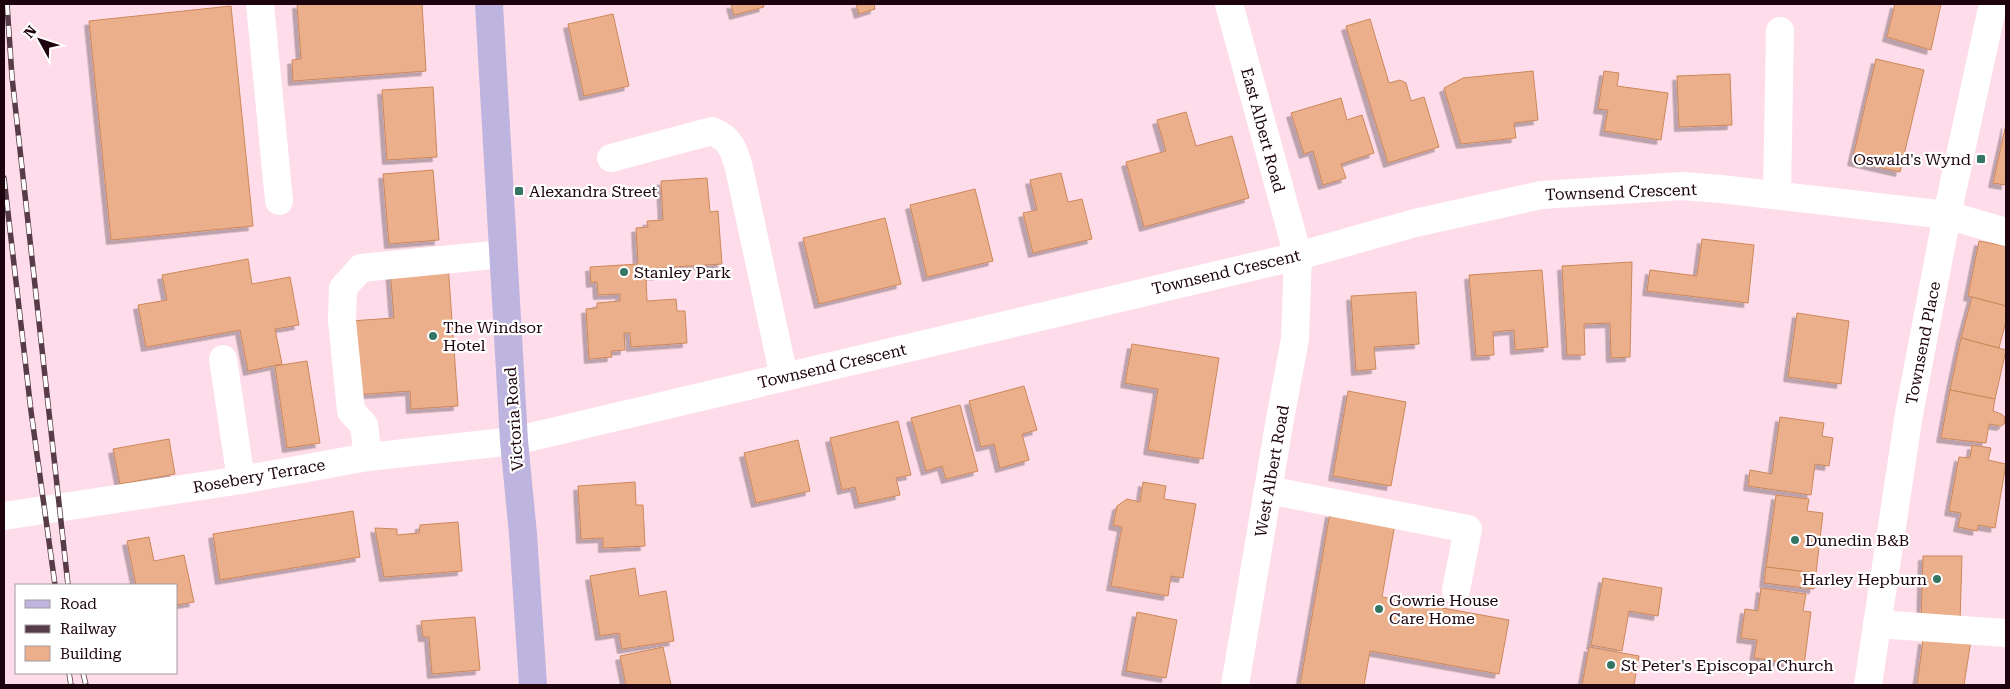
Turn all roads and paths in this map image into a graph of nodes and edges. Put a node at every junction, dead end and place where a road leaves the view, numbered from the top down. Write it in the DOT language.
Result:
graph roads {
  1 [pos="260,4"];
  2 [pos="489,4"];
  3 [pos="1229,4"];
  4 [pos="1993,4"];
  5 [pos="1780,31"];
  6 [pos="611,158"];
  7 [pos="1777,196"];
  8 [pos="279,201"];
  9 [pos="1947,214"];
  10 [pos="2006,232"];
  11 [pos="503,254"];
  12 [pos="1298,256"];
  13 [pos="223,359"];
  14 [pos="784,377"];
  15 [pos="514,441"];
  16 [pos="368,458"];
  17 [pos="241,480"];
  18 [pos="1268,490"];
  19 [pos="4,516"];
  20 [pos="1456,590"];
  21 [pos="1877,624"];
  22 [pos="2006,633"];
  23 [pos="533,685"];
  24 [pos="1235,685"];
  25 [pos="1868,685"];
  1 -- 8 [label="street"];
  2 -- 11 [label="main road, Victoria Road"];
  3 -- 12 [label="street, East Albert Road"];
  4 -- 9 [label="street, Townsend Place"];
  5 -- 7 [label="street"];
  6 -- 14 [label="street"];
  7 -- 9 [label="street, Townsend Crescent"];
  7 -- 12 [label="street, Townsend Crescent"];
  9 -- 10 [label="street, Townsend Crescent"];
  9 -- 21 [label="street, Townsend Place"];
  11 -- 15 [label="main road, Victoria Road"];
  11 -- 16 [label="street"];
  12 -- 14 [label="street, Townsend Crescent"];
  12 -- 18 [label="street, West Albert Road"];
  13 -- 17 [label="street"];
  14 -- 15 [label="street, Townsend Crescent"];
  15 -- 16 [label="street, Rosebery Terrace"];
  15 -- 23 [label="main road, Victoria Road"];
  16 -- 17 [label="street, Rosebery Terrace"];
  17 -- 19 [label="street, Rosebery Terrace"];
  18 -- 20 [label="street"];
  18 -- 24 [label="street, West Albert Road"];
  21 -- 22 [label="street"];
  21 -- 25 [label="street, Townsend Place"];
}
